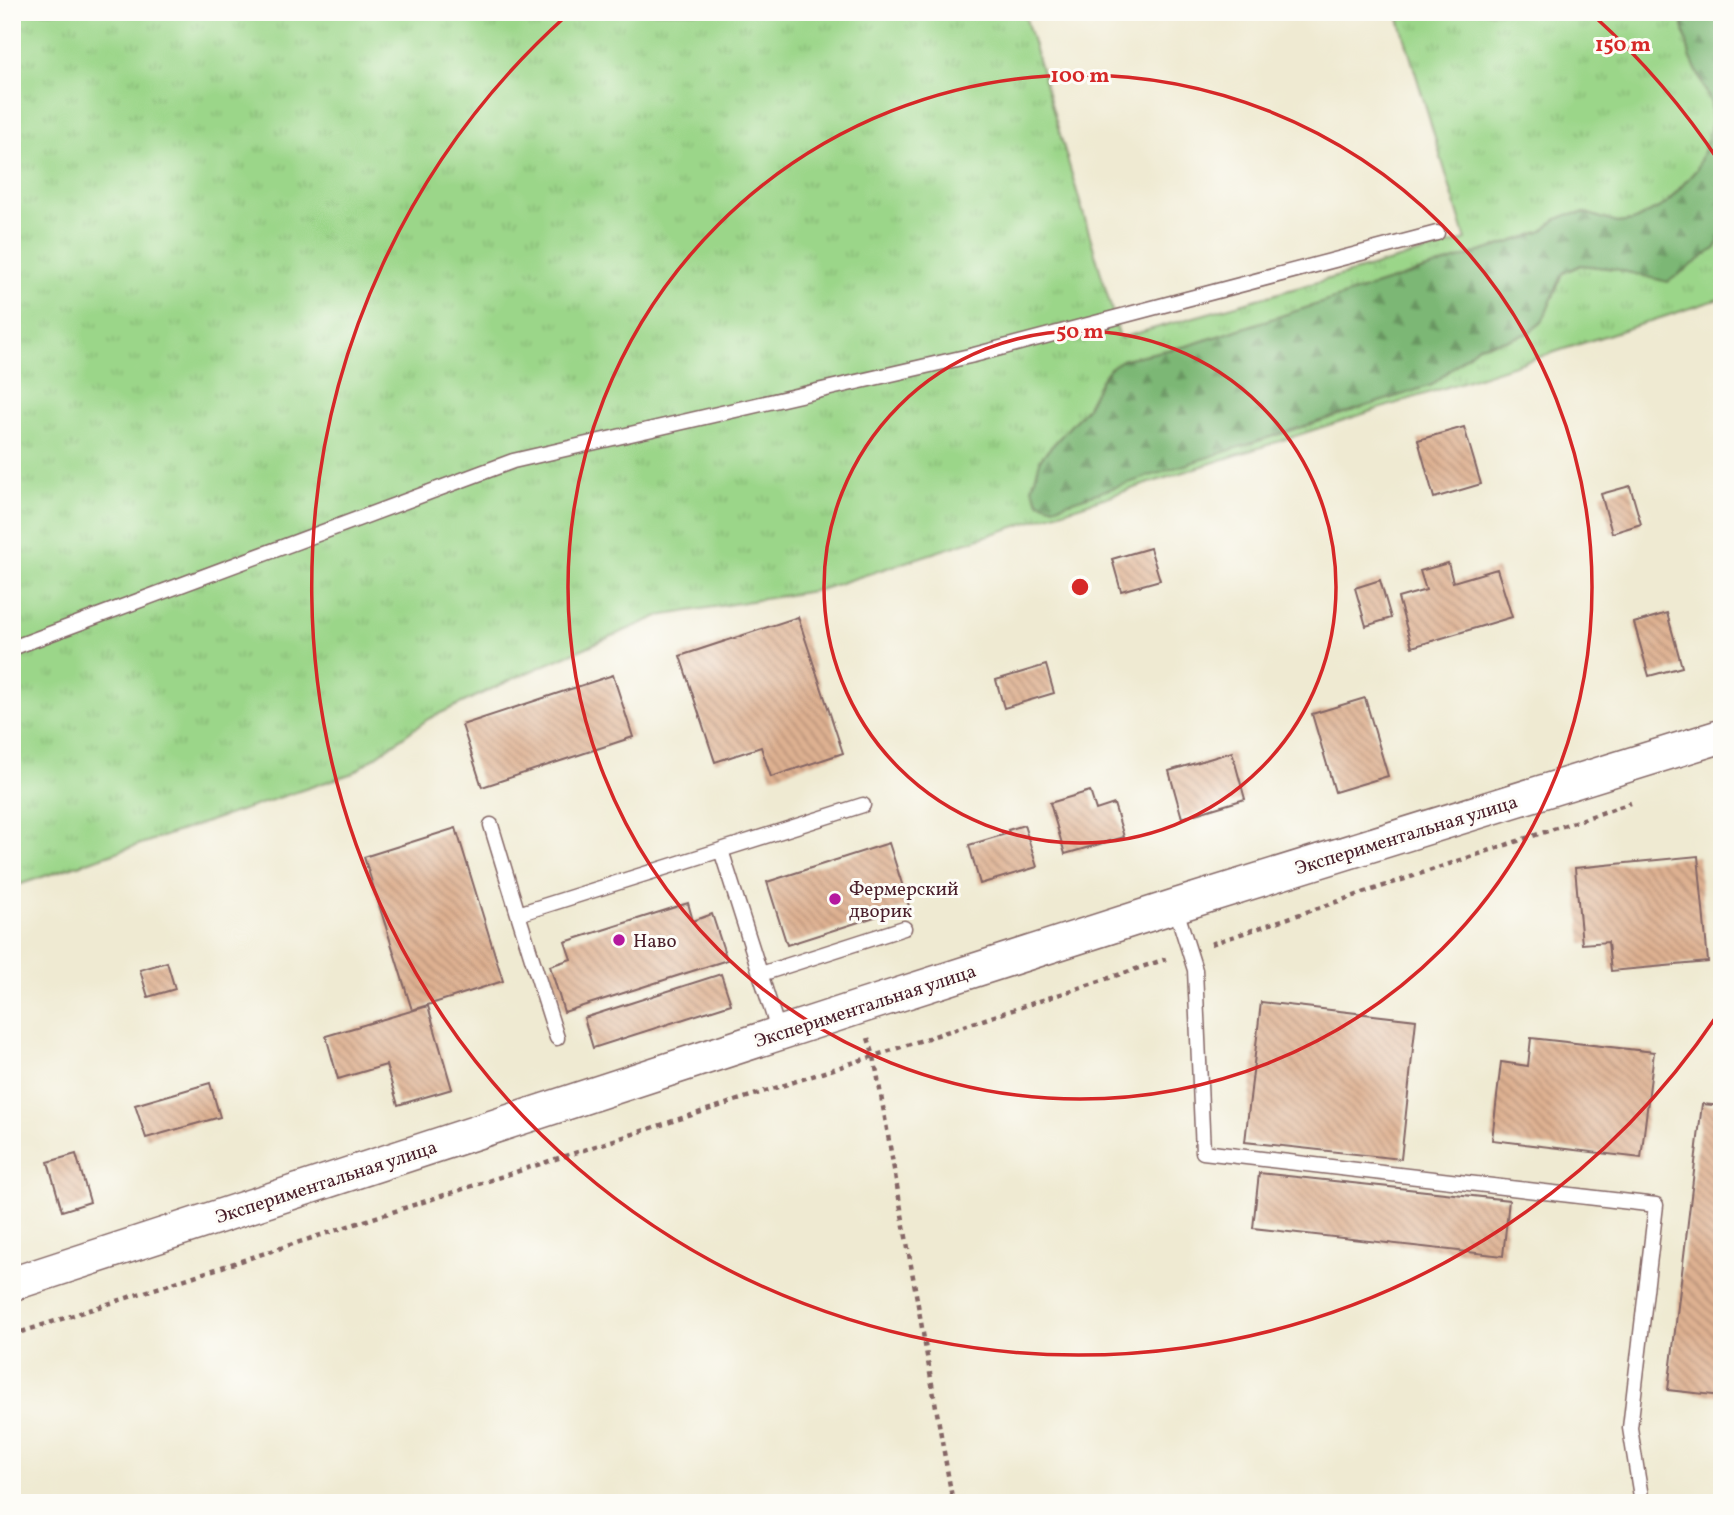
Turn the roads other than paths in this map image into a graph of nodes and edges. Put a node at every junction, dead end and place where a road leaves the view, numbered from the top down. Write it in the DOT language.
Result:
graph roads {
  1 [pos="1437,233"];
  2 [pos="12,648"];
  3 [pos="1722,736"];
  4 [pos="863,805"];
  5 [pos="491,825"];
  6 [pos="721,850"];
  7 [pos="1175,906"];
  8 [pos="518,914"];
  9 [pos="904,929"];
  10 [pos="761,974"];
  11 [pos="779,1033"];
  12 [pos="557,1038"];
  13 [pos="12,1284"];
  14 [pos="1642,1503"];
  1 -- 2 [label="lane"];
  3 -- 7 [label="street, Экспериментальная улица"];
  4 -- 6 [label="lane"];
  5 -- 8 [label="lane"];
  6 -- 8 [label="lane"];
  6 -- 10 [label="lane"];
  7 -- 11 [label="street, Экспериментальная улица"];
  7 -- 14 [label="lane"];
  8 -- 12 [label="lane"];
  9 -- 10 [label="lane"];
  10 -- 11 [label="lane"];
  11 -- 13 [label="street, Экспериментальная улица"];
}
